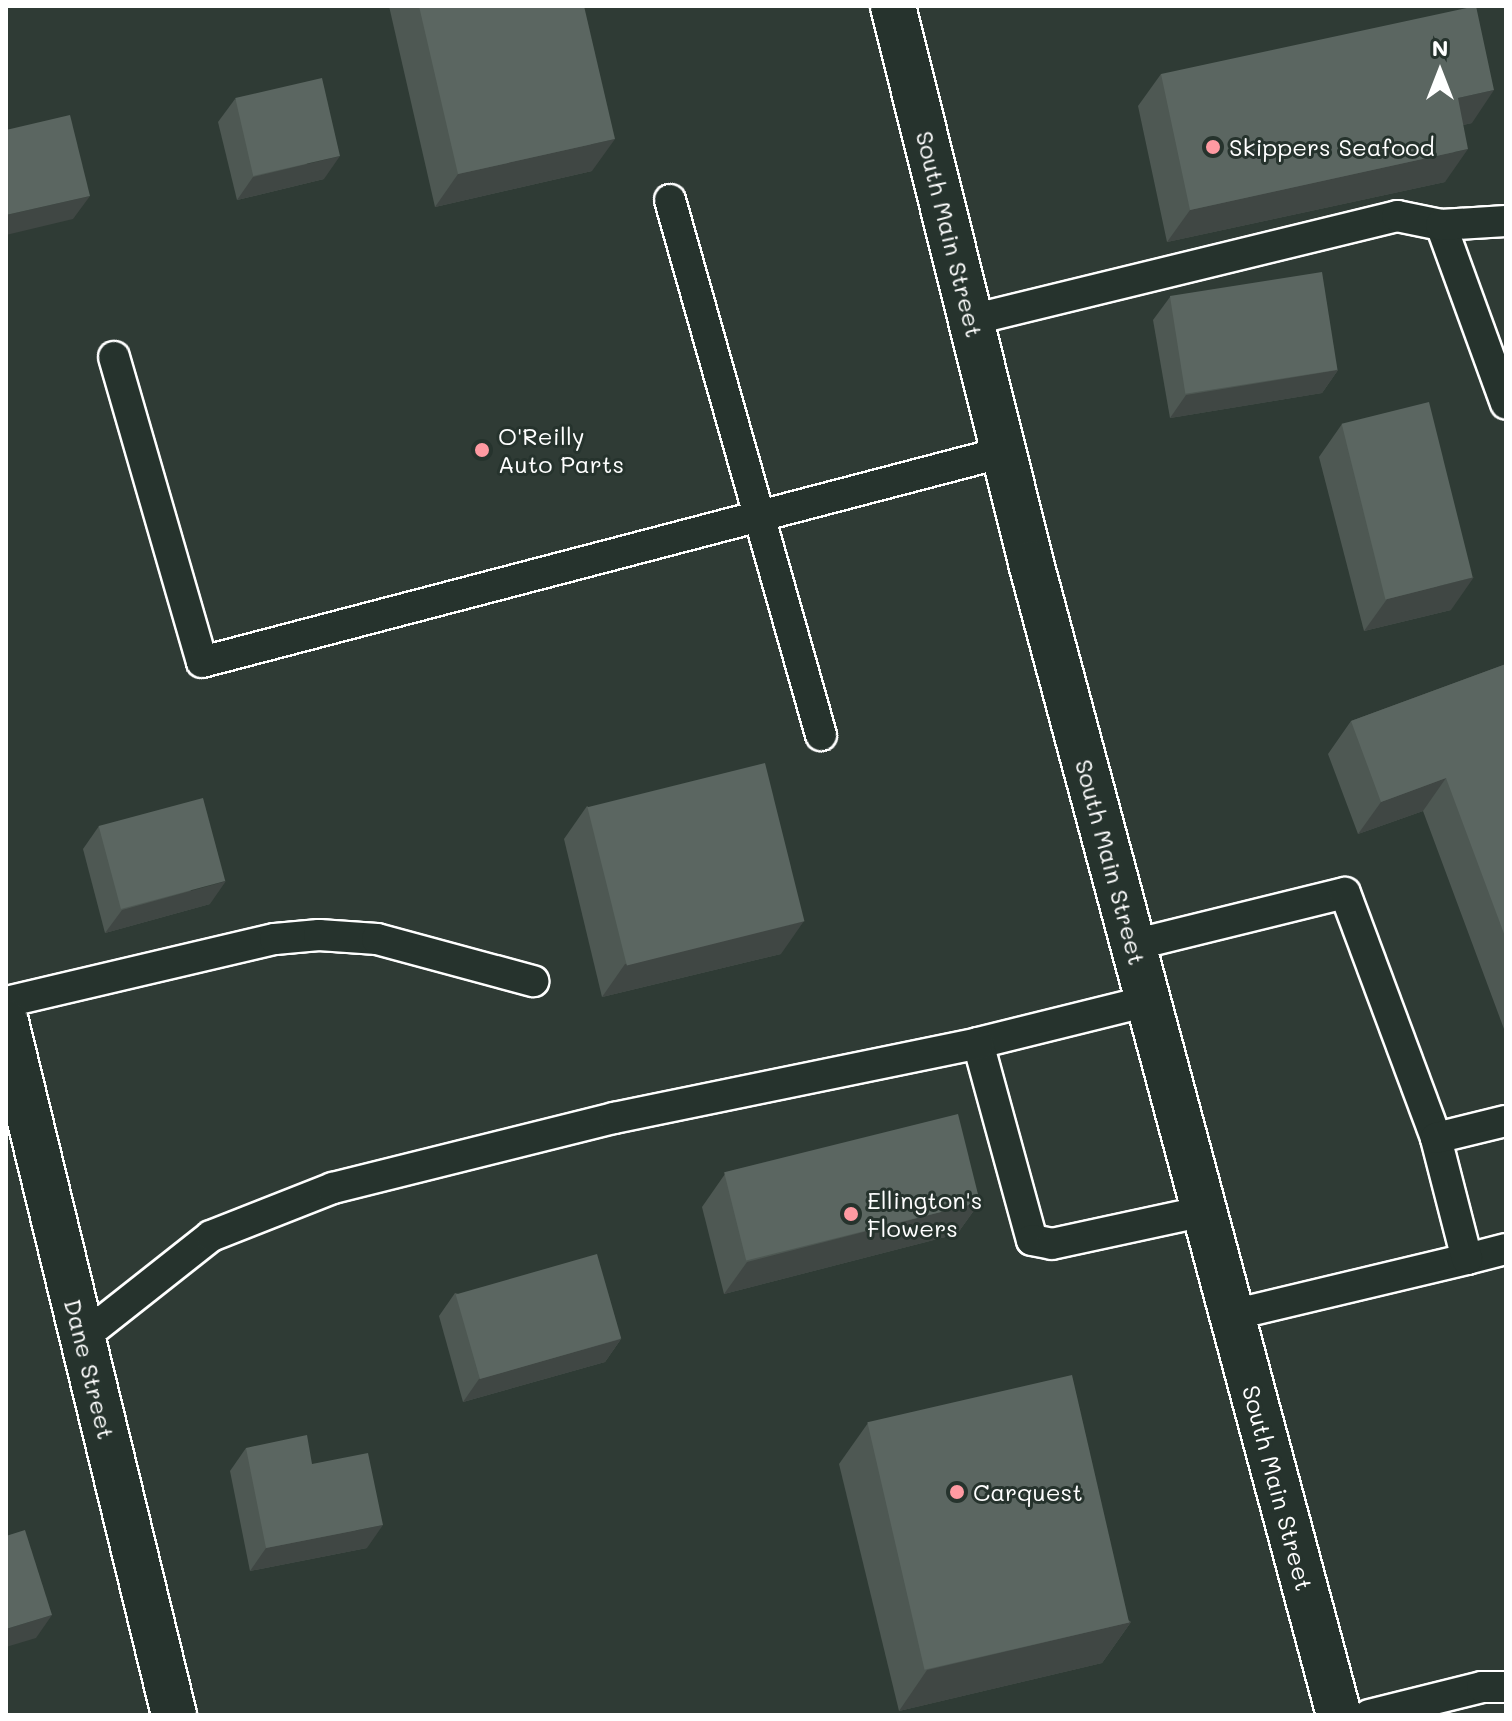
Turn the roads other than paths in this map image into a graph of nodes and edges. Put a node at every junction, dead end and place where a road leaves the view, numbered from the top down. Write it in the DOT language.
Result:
graph roads {
  1 [pos="893,6"];
  2 [pos="670,200"];
  3 [pos="1506,221"];
  4 [pos="1441,225"];
  5 [pos="971,320"];
  6 [pos="114,357"];
  7 [pos="1506,404"];
  8 [pos="1004,452"];
  9 [pos="762,516"];
  10 [pos="821,735"];
  11 [pos="1133,945"];
  12 [pos="533,981"];
  13 [pos="1148,1001"];
  14 [pos="6,1002"];
  15 [pos="6,1022"];
  16 [pos="978,1043"];
  17 [pos="1506,1121"];
  18 [pos="1436,1138"];
  19 [pos="1204,1211"];
  20 [pos="1506,1249"];
  21 [pos="1467,1259"];
  22 [pos="1232,1315"];
  23 [pos="82,1338"];
  24 [pos="1506,1687"];
  25 [pos="174,1715"];
  26 [pos="1339,1715"];
  27 [pos="1369,1715"];
  1 -- 5 [label="main road, South Main Street"];
  2 -- 9 [label="lane"];
  3 -- 4 [label="lane"];
  4 -- 5 [label="lane"];
  4 -- 7 [label="lane"];
  5 -- 8 [label="main road, South Main Street"];
  6 -- 9 [label="lane"];
  8 -- 9 [label="lane"];
  8 -- 11 [label="main road, South Main Street"];
  9 -- 10 [label="lane"];
  11 -- 13 [label="main road, South Main Street"];
  11 -- 18 [label="lane"];
  12 -- 14 [label="lane"];
  13 -- 16 [label="lane"];
  13 -- 19 [label="main road, South Main Street"];
  15 -- 23 [label="main road, Dane Street"];
  16 -- 19 [label="lane"];
  16 -- 23 [label="lane"];
  17 -- 18 [label="lane"];
  18 -- 21 [label="lane"];
  19 -- 22 [label="main road, South Main Street"];
  20 -- 21 [label="lane"];
  21 -- 22 [label="lane"];
  22 -- 26 [label="main road, South Main Street"];
  23 -- 25 [label="main road, Dane Street"];
  24 -- 27 [label="lane"];
}
